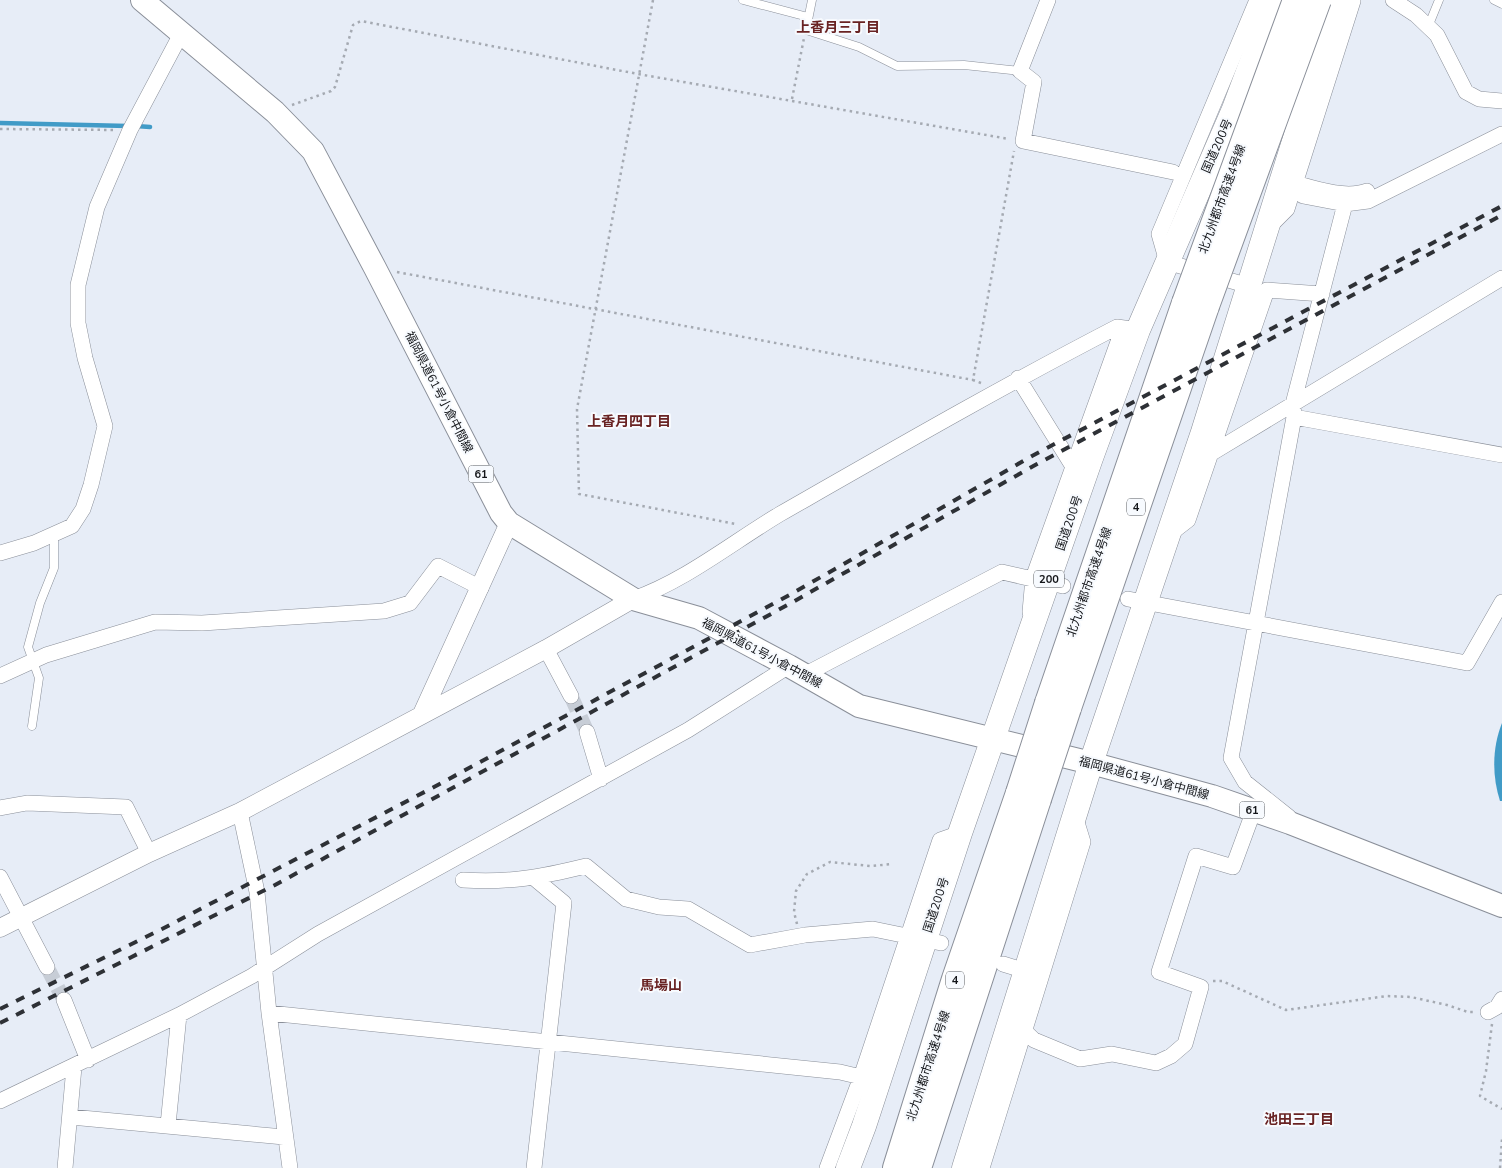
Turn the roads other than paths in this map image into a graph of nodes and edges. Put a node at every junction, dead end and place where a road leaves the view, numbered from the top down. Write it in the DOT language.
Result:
graph roads {
  1 [pos="142,0"];
  2 [pos="742,0"];
  3 [pos="812,0"];
  4 [pos="1048,0"];
  5 [pos="1257,0"];
  6 [pos="1275,0"];
  7 [pos="1296,0"];
  8 [pos="1318,0"];
  9 [pos="1342,0"];
  10 [pos="1354,0"];
  11 [pos="1393,0"];
  12 [pos="1439,0"];
  13 [pos="1494,0"];
  14 [pos="1502,4"];
  15 [pos="808,17"];
  16 [pos="1428,27"];
  17 [pos="182,32"];
  18 [pos="1020,70"];
  19 [pos="1502,101"];
  20 [pos="1502,134"];
  21 [pos="1180,174"];
  22 [pos="1420,175"];
  23 [pos="1299,190"];
  24 [pos="1345,204"];
  25 [pos="1266,230"];
  26 [pos="1167,262"];
  27 [pos="1502,278"];
  28 [pos="1258,288"];
  29 [pos="1322,294"];
  30 [pos="1195,304"];
  31 [pos="1130,329"];
  32 [pos="1018,378"];
  33 [pos="1294,410"];
  34 [pos="1212,453"];
  35 [pos="1502,455"];
  36 [pos="1072,465"];
  37 [pos="509,523"];
  38 [pos="54,535"];
  39 [pos="1167,537"];
  40 [pos="0,553"];
  41 [pos="1048,582"];
  42 [pos="481,588"];
  43 [pos="634,599"];
  44 [pos="1136,600"];
  45 [pos="1502,602"];
  46 [pos="1257,622"];
  47 [pos="546,649"];
  48 [pos="35,660"];
  49 [pos="797,670"];
  50 [pos="0,676"];
  51 [pos="571,696"];
  52 [pos="422,714"];
  53 [pos="32,726"];
  54 [pos="587,732"];
  55 [pos="993,741"];
  56 [pos="1091,763"];
  57 [pos="601,779"];
  58 [pos="1028,796"];
  59 [pos="0,808"];
  60 [pos="1254,810"];
  61 [pos="240,812"];
  62 [pos="1306,831"];
  63 [pos="149,853"];
  64 [pos="0,877"];
  65 [pos="534,878"];
  66 [pos="463,880"];
  67 [pos="1502,906"];
  68 [pos="21,918"];
  69 [pos="0,928"];
  70 [pos="924,940"];
  71 [pos="1002,964"];
  72 [pos="265,966"];
  73 [pos="47,967"];
  74 [pos="1034,974"];
  75 [pos="977,985"];
  76 [pos="1502,998"];
  77 [pos="64,1000"];
  78 [pos="1488,1012"];
  79 [pos="268,1013"];
  80 [pos="179,1015"];
  81 [pos="1017,1024"];
  82 [pos="548,1042"];
  83 [pos="88,1060"];
  84 [pos="74,1067"];
  85 [pos="861,1077"];
  86 [pos="0,1101"];
  87 [pos="71,1117"];
  88 [pos="168,1125"];
  89 [pos="284,1137"];
  90 [pos="65,1168"];
  91 [pos="290,1168"];
  92 [pos="534,1168"];
  93 [pos="827,1168"];
  94 [pos="848,1168"];
  95 [pos="896,1168"];
  96 [pos="918,1168"];
  97 [pos="931,1168"];
  98 [pos="964,1168"];
  99 [pos="982,1168"];
  1 -- 17 [label="main road, 福岡県道61号小倉中間線 / 61"];
  2 -- 15 [label="lane"];
  3 -- 15 [label="lane"];
  4 -- 18 [label="street"];
  5 -- 21 [label="street"];
  6 -- 26 [label="highway, 国道200号 / 200"];
  7 -- 30 [label="highway, 北九州都市高速4号線 / 4, bridge"];
  8 -- 30 [label="highway, 北九州都市高速4号線 / 4, bridge"];
  9 -- 25 [label="highway"];
  10 -- 23 [label="street"];
  11 -- 16 [label="street"];
  12 -- 16 [label="lane"];
  13 -- 14 [label="lane"];
  15 -- 18 [label="lane"];
  16 -- 19 [label="street"];
  17 -- 37 [label="main road, 福岡県道61号小倉中間線 / 61"];
  17 -- 38 [label="street"];
  18 -- 21 [label="street"];
  20 -- 22 [label="street"];
  21 -- 26 [label="street"];
  22 -- 23 [label="street"];
  22 -- 24 [label="street"];
  23 -- 24 [label="street"];
  23 -- 25 [label="street"];
  24 -- 29 [label="street"];
  25 -- 28 [label="highway"];
  26 -- 28 [label="street"];
  26 -- 31 [label="highway, 国道200号 / 200"];
  27 -- 33 [label="street"];
  28 -- 29 [label="street"];
  28 -- 34 [label="street"];
  28 -- 39 [label="highway"];
  29 -- 33 [label="street"];
  30 -- 58 [label="highway, 北九州都市高速4号線 / 4, bridge"];
  31 -- 32 [label="street"];
  31 -- 36 [label="street"];
  31 -- 41 [label="highway, 国道200号 / 200"];
  32 -- 36 [label="street"];
  32 -- 43 [label="street"];
  33 -- 34 [label="street"];
  33 -- 35 [label="street"];
  33 -- 46 [label="street"];
  34 -- 39 [label="street"];
  36 -- 41 [label="street"];
  37 -- 42 [label="street"];
  37 -- 43 [label="main road, 福岡県道61号小倉中間線 / 61"];
  38 -- 40 [label="street"];
  38 -- 48 [label="lane"];
  39 -- 44 [label="highway"];
  41 -- 49 [label="street"];
  41 -- 55 [label="highway, 国道200号 / 200"];
  42 -- 48 [label="street"];
  42 -- 52 [label="street"];
  43 -- 47 [label="street"];
  43 -- 49 [label="main road, 福岡県道61号小倉中間線 / 61"];
  44 -- 46 [label="street"];
  44 -- 56 [label="highway"];
  45 -- 46 [label="street"];
  46 -- 62 [label="street"];
  47 -- 51 [label="street"];
  47 -- 52 [label="street"];
  48 -- 50 [label="street"];
  48 -- 53 [label="lane"];
  49 -- 55 [label="main road, 福岡県道61号小倉中間線 / 61"];
  49 -- 57 [label="street"];
  52 -- 61 [label="street"];
  54 -- 57 [label="street"];
  55 -- 56 [label="main road, 福岡県道61号小倉中間線 / 61"];
  55 -- 70 [label="highway, 国道200号 / 200"];
  56 -- 60 [label="main road, 福岡県道61号小倉中間線 / 61"];
  56 -- 74 [label="highway"];
  57 -- 72 [label="street"];
  58 -- 75 [label="highway, 北九州都市高速4号線 / 4"];
  58 -- 95 [label="highway, 北九州都市高速4号線 / 4"];
  59 -- 63 [label="street"];
  60 -- 62 [label="main road, 福岡県道61号小倉中間線 / 61"];
  60 -- 81 [label="street"];
  61 -- 63 [label="street"];
  61 -- 72 [label="street"];
  62 -- 67 [label="main road, 福岡県道61号小倉中間線 / 61"];
  63 -- 68 [label="street"];
  64 -- 68 [label="street"];
  65 -- 66 [label="street"];
  65 -- 70 [label="street"];
  65 -- 82 [label="street"];
  68 -- 69 [label="street"];
  68 -- 73 [label="street"];
  70 -- 85 [label="street"];
  70 -- 94 [label="highway, 国道200号 / 200"];
  71 -- 74 [label="street"];
  72 -- 79 [label="street"];
  72 -- 80 [label="street"];
  74 -- 81 [label="highway"];
  75 -- 96 [label="highway, 北九州都市高速4号線 / 4"];
  75 -- 97 [label="highway"];
  76 -- 78 [label="street"];
  77 -- 83 [label="street"];
  79 -- 82 [label="street"];
  79 -- 89 [label="street"];
  80 -- 83 [label="street"];
  80 -- 88 [label="street"];
  81 -- 98 [label="highway"];
  81 -- 99 [label="street"];
  82 -- 85 [label="street"];
  82 -- 92 [label="street"];
  83 -- 84 [label="street"];
  84 -- 86 [label="street"];
  84 -- 87 [label="street"];
  85 -- 93 [label="street"];
  87 -- 88 [label="street"];
  87 -- 90 [label="street"];
  88 -- 89 [label="street"];
  89 -- 91 [label="street"];
}
